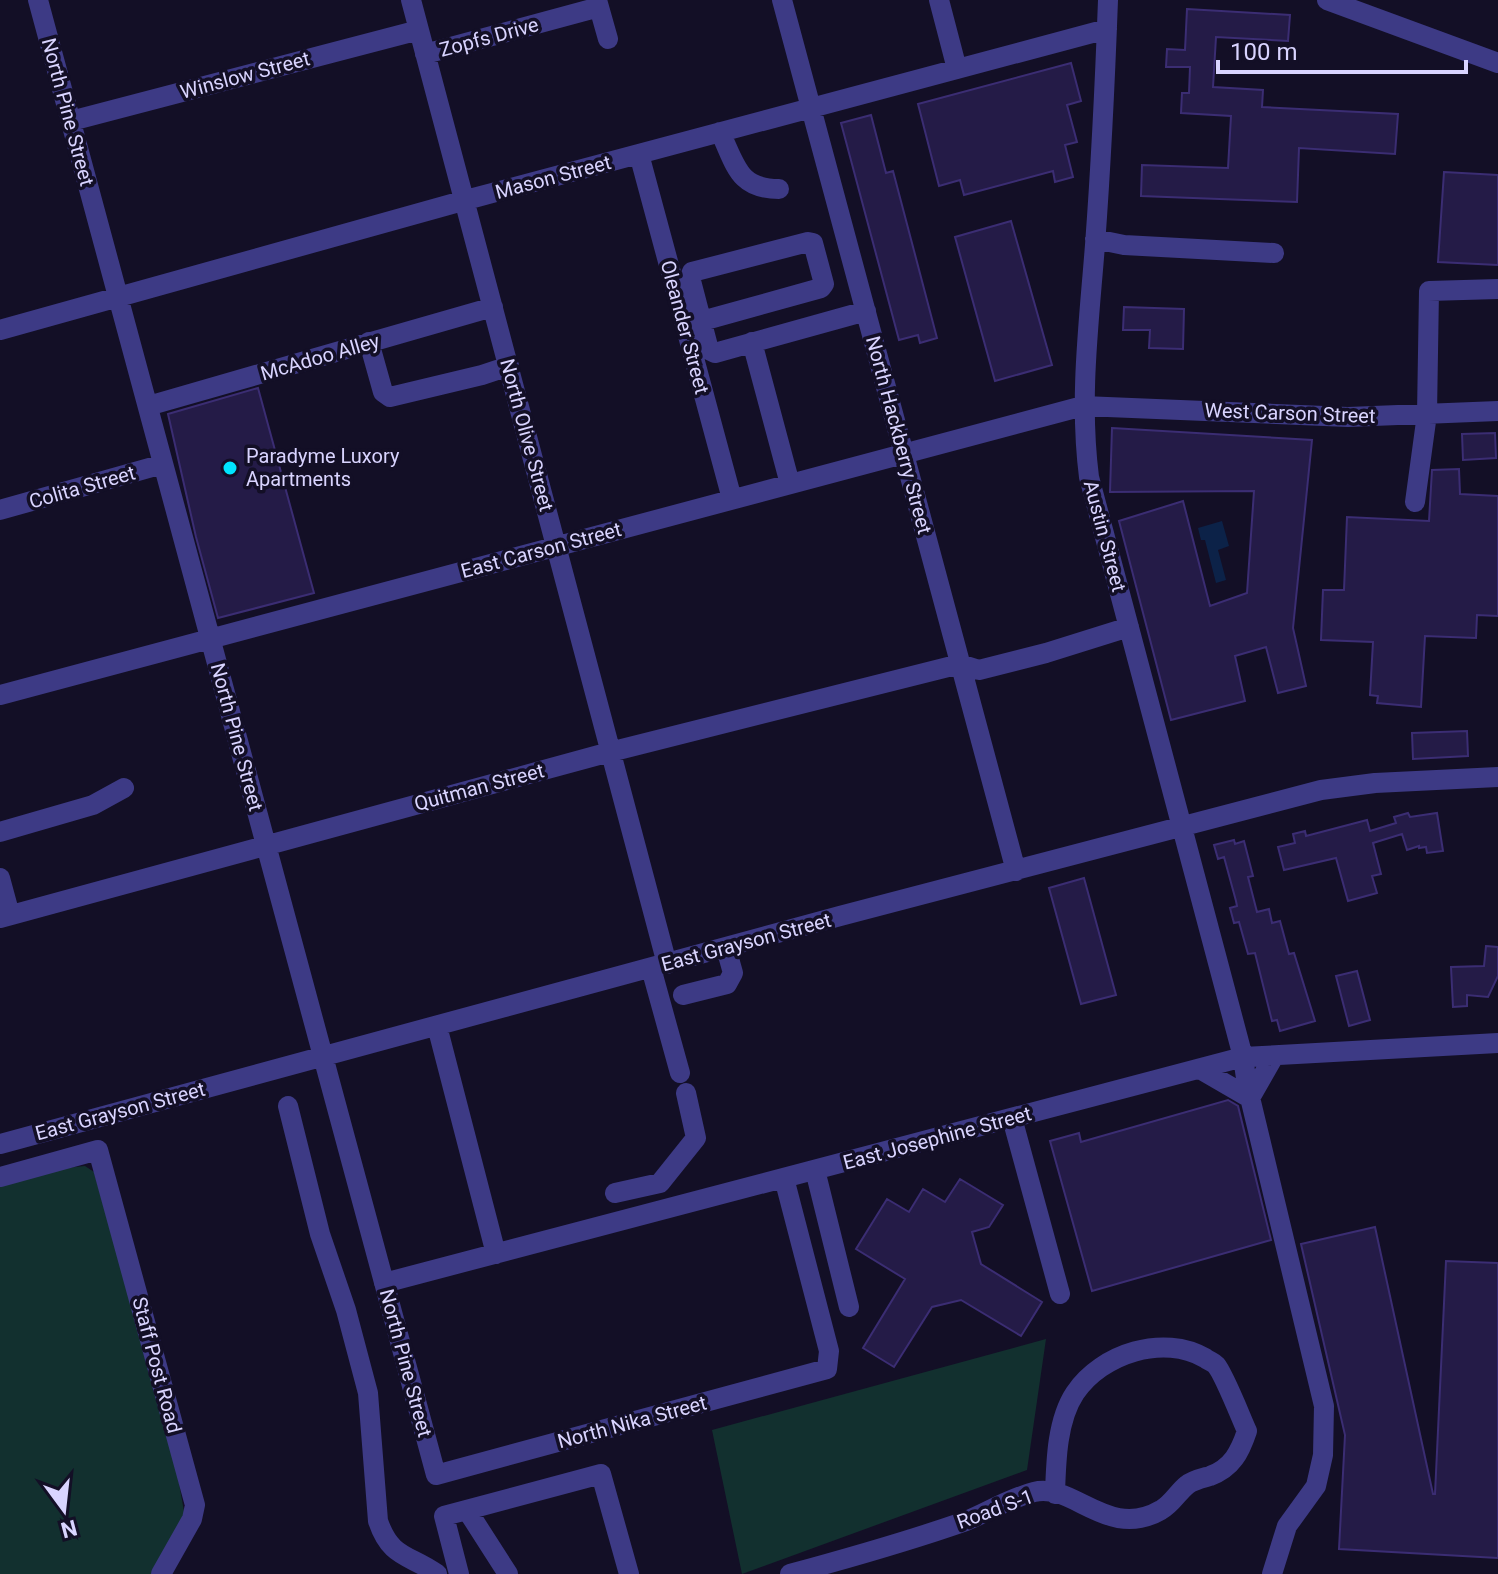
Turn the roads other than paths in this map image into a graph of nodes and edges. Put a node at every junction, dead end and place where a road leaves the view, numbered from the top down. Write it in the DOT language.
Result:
graph roads {
  1 [pos="38,0"];
  2 [pos="411,0"];
  3 [pos="782,0"];
  4 [pos="939,0"];
  5 [pos="1108,0"];
  6 [pos="1327,0"];
  7 [pos="598,4"];
  8 [pos="1107,29"];
  9 [pos="419,30"];
  10 [pos="608,39"];
  11 [pos="425,54"];
  12 [pos="1498,63"];
  13 [pos="957,69"];
  14 [pos="812,108"];
  15 [pos="71,121"];
  16 [pos="720,132"];
  17 [pos="639,154"];
  18 [pos="779,189"];
  19 [pos="466,200"];
  20 [pos="1095,239"];
  21 [pos="1274,253"];
  22 [pos="850,254"];
  23 [pos="818,262"];
  24 [pos="1498,289"];
  25 [pos="118,297"];
  26 [pos="493,307"];
  27 [pos="866,311"];
  28 [pos="702,321"];
  29 [pos="0,330"];
  30 [pos="369,342"];
  31 [pos="752,342"];
  32 [pos="509,366"];
  33 [pos="148,406"];
  34 [pos="1083,406"];
  35 [pos="1498,411"];
  36 [pos="1427,414"];
  37 [pos="903,453"];
  38 [pos="163,464"];
  39 [pos="790,484"];
  40 [pos="732,499"];
  41 [pos="1415,502"];
  42 [pos="0,510"];
  43 [pos="557,546"];
  44 [pos="1129,627"];
  45 [pos="211,639"];
  46 [pos="960,664"];
  47 [pos="0,695"];
  48 [pos="610,752"];
  49 [pos="1498,777"];
  50 [pos="124,788"];
  51 [pos="1181,827"];
  52 [pos="0,832"];
  53 [pos="266,844"];
  54 [pos="1016,871"];
  55 [pos="0,878"];
  56 [pos="5,916"];
  57 [pos="726,948"];
  58 [pos="659,966"];
  59 [pos="683,995"];
  60 [pos="437,1026"];
  61 [pos="1498,1043"];
  62 [pos="1274,1056"];
  63 [pos="323,1057"];
  64 [pos="1243,1057"];
  65 [pos="1200,1069"];
  66 [pos="1250,1098"];
  67 [pos="288,1106"];
  68 [pos="1012,1118"];
  69 [pos="0,1144"];
  70 [pos="815,1170"];
  71 [pos="0,1177"];
  72 [pos="784,1178"];
  73 [pos="636,1188"];
  74 [pos="615,1193"];
  75 [pos="643,1215"];
  76 [pos="496,1254"];
  77 [pos="384,1283"];
  78 [pos="1060,1294"];
  79 [pos="849,1307"];
  80 [pos="436,1475"];
  81 [pos="1055,1494"];
  82 [pos="467,1510"];
  83 [pos="161,1574"];
  84 [pos="437,1574"];
  85 [pos="459,1574"];
  86 [pos="508,1574"];
  87 [pos="629,1574"];
  88 [pos="790,1574"];
  89 [pos="1272,1574"];
  1 -- 15 [label="street, North Pine Street"];
  2 -- 9 [label="street, North Olive Street"];
  3 -- 14 [label="street, North Hackberry Street"];
  4 -- 13 [label="street"];
  5 -- 8 [label="street, Austin Street"];
  6 -- 12 [label="street"];
  7 -- 10 [label="street"];
  7 -- 11 [label="street, Zopfs Drive"];
  8 -- 13 [label="street, Mason Street"];
  8 -- 20 [label="street, Austin Street"];
  9 -- 11 [label="street, North Olive Street"];
  9 -- 15 [label="street, Winslow Street"];
  11 -- 19 [label="street, North Olive Street"];
  13 -- 14 [label="street, Mason Street"];
  14 -- 16 [label="street, Mason Street"];
  14 -- 22 [label="street, North Hackberry Street"];
  15 -- 25 [label="street, North Pine Street"];
  16 -- 17 [label="street, Mason Street"];
  16 -- 18 [label="street"];
  17 -- 19 [label="street, Mason Street"];
  17 -- 40 [label="street, Oleander Street"];
  19 -- 25 [label="street, Mason Street"];
  19 -- 26 [label="street, North Olive Street"];
  20 -- 21 [label="street"];
  20 -- 34 [label="street, Austin Street"];
  22 -- 23 [label="street"];
  22 -- 27 [label="street, North Hackberry Street"];
  23 -- 28 [label="street"];
  23 -- 28 [label="street"];
  24 -- 36 [label="street"];
  25 -- 29 [label="street, Mason Street"];
  25 -- 33 [label="street, North Pine Street"];
  26 -- 30 [label="street, McAdoo Alley"];
  26 -- 32 [label="street, North Olive Street"];
  27 -- 31 [label="street"];
  27 -- 37 [label="street, North Hackberry Street"];
  28 -- 31 [label="street"];
  30 -- 32 [label="street"];
  30 -- 33 [label="street, McAdoo Alley"];
  31 -- 39 [label="street"];
  32 -- 43 [label="street, North Olive Street"];
  33 -- 38 [label="street, North Pine Street"];
  34 -- 36 [label="street, West Carson Street"];
  34 -- 37 [label="street, East Carson Street"];
  34 -- 44 [label="street, Austin Street"];
  35 -- 36 [label="street, West Carson Street"];
  36 -- 41 [label="street"];
  37 -- 39 [label="street, East Carson Street"];
  37 -- 46 [label="street, North Hackberry Street"];
  38 -- 42 [label="street, Colita Street"];
  38 -- 45 [label="street, North Pine Street"];
  39 -- 40 [label="street, East Carson Street"];
  40 -- 43 [label="street, East Carson Street"];
  43 -- 45 [label="street, East Carson Street"];
  43 -- 48 [label="street, North Olive Street"];
  44 -- 46 [label="street, Quitman Street"];
  44 -- 51 [label="street, Austin Street"];
  45 -- 47 [label="street, East Carson Street"];
  45 -- 53 [label="street, North Pine Street"];
  46 -- 48 [label="street, Quitman Street"];
  46 -- 54 [label="street, North Hackberry Street"];
  48 -- 53 [label="street, Quitman Street"];
  48 -- 58 [label="street, North Olive Street"];
  49 -- 51 [label="street, East Grayson Street"];
  50 -- 52 [label="street"];
  51 -- 54 [label="street, East Grayson Street"];
  51 -- 64 [label="street, Austin Street"];
  53 -- 56 [label="street, Quitman Street"];
  53 -- 63 [label="street, North Pine Street"];
  54 -- 57 [label="street, East Grayson Street"];
  55 -- 56 [label="street"];
  57 -- 58 [label="street, East Grayson Street"];
  57 -- 59 [label="street"];
  58 -- 60 [label="street, East Grayson Street"];
  58 -- 73 [label="street, North Olive Street"];
  60 -- 63 [label="street, East Grayson Street"];
  60 -- 76 [label="street"];
  61 -- 62 [label="street, East Josephine Street"];
  62 -- 64 [label="street, East Josephine Street"];
  62 -- 66 [label="street"];
  63 -- 69 [label="street, East Grayson Street"];
  63 -- 77 [label="street, North Pine Street"];
  64 -- 65 [label="street, East Josephine Street"];
  64 -- 66 [label="street, Austin Street"];
  65 -- 66 [label="street"];
  65 -- 68 [label="street, East Josephine Street"];
  66 -- 89 [label="street, Austin Street"];
  67 -- 84 [label="street"];
  68 -- 70 [label="street, East Josephine Street"];
  68 -- 78 [label="street"];
  70 -- 72 [label="street, East Josephine Street"];
  70 -- 79 [label="street"];
  71 -- 83 [label="street, Staff Post Road"];
  72 -- 75 [label="street, East Josephine Street"];
  72 -- 80 [label="street, North Nika Street"];
  73 -- 74 [label="street"];
  73 -- 75 [label="street"];
  75 -- 76 [label="street, East Josephine Street"];
  76 -- 77 [label="street, East Josephine Street"];
  77 -- 80 [label="street, North Pine Street"];
  81 -- 81 [label="street, Road S-1"];
  81 -- 88 [label="street, Road S-1"];
  82 -- 85 [label="street"];
  82 -- 86 [label="street"];
  82 -- 87 [label="street"];
}
